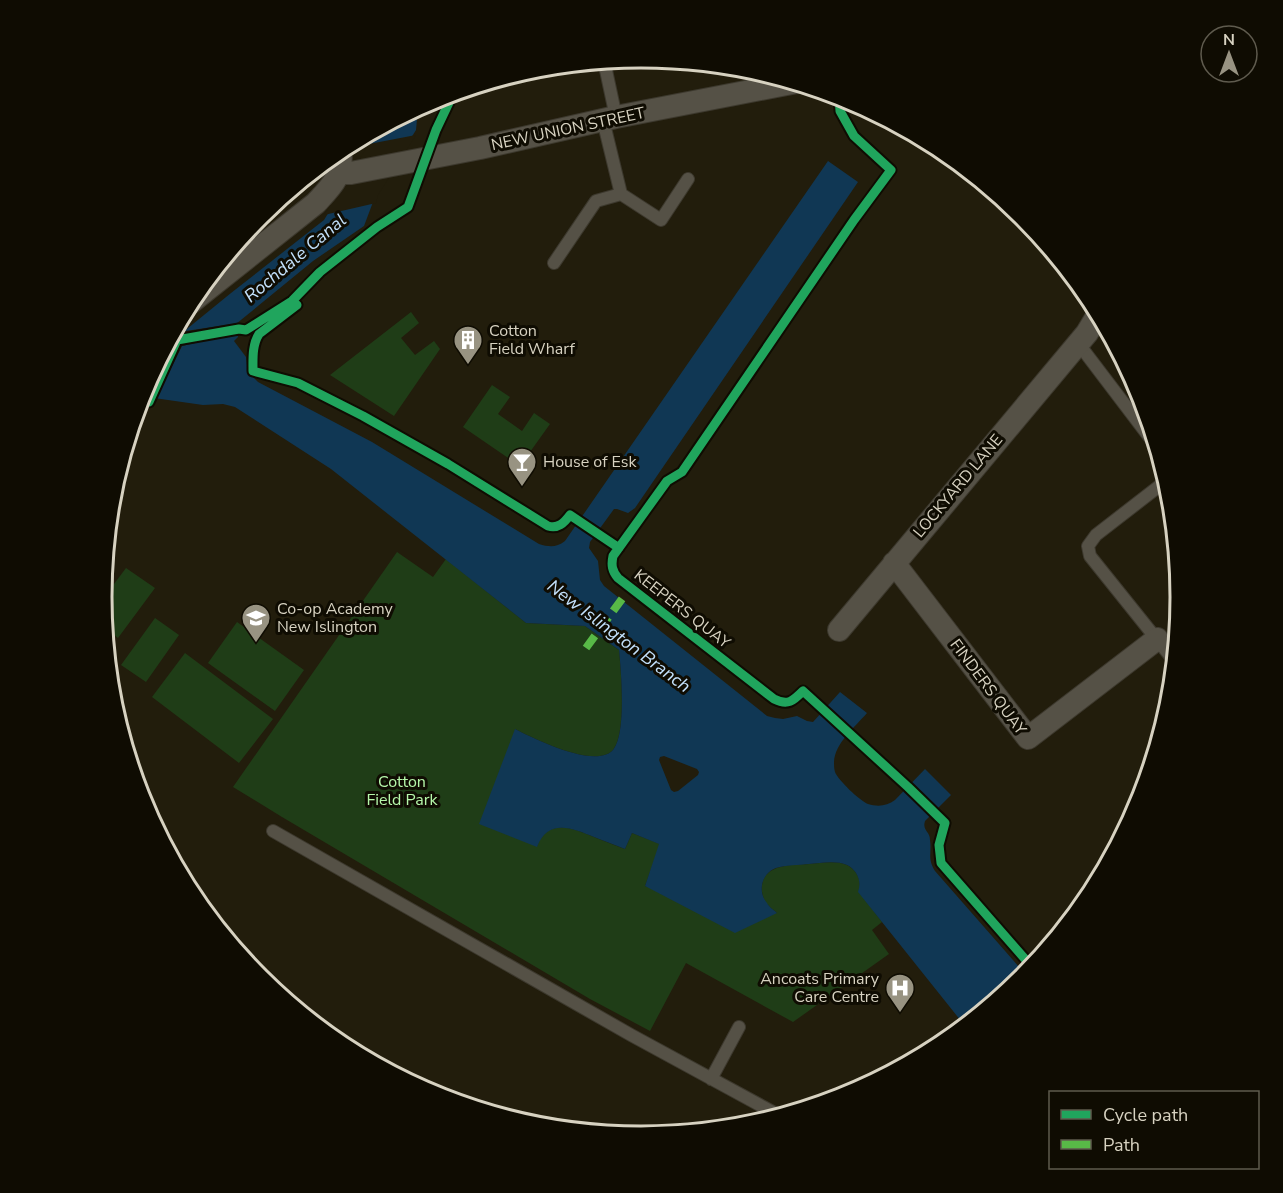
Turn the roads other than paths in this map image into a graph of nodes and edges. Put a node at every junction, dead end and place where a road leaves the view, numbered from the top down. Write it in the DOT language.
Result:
graph roads {
  1 [pos="605,69"];
  2 [pos="777,86"];
  3 [pos="609,119"];
  4 [pos="342,161"];
  5 [pos="340,173"];
  6 [pos="688,179"];
  7 [pos="621,194"];
  8 [pos="554,263"];
  9 [pos="217,282"];
  10 [pos="1094,322"];
  11 [pos="1078,343"];
  12 [pos="1143,428"];
  13 [pos="1158,487"];
  14 [pos="894,563"];
  15 [pos="839,630"];
  16 [pos="1157,639"];
  17 [pos="1167,653"];
  18 [pos="273,831"];
  19 [pos="739,1027"];
  20 [pos="711,1079"];
  21 [pos="768,1109"];
  1 -- 3 [label="lane"];
  2 -- 3 [label="street, NEW UNION STREET"];
  3 -- 5 [label="street, NEW UNION STREET"];
  3 -- 7 [label="lane"];
  4 -- 5 [label="street"];
  5 -- 9 [label="street"];
  6 -- 7 [label="lane"];
  7 -- 8 [label="lane"];
  10 -- 11 [label="street, LOCKYARD LANE"];
  11 -- 12 [label="lane"];
  11 -- 14 [label="street, LOCKYARD LANE"];
  13 -- 16 [label="lane"];
  14 -- 15 [label="street, LOCKYARD LANE"];
  14 -- 16 [label="street, FINDERS QUAY"];
  16 -- 17 [label="lane"];
  18 -- 20 [label="lane"];
  19 -- 20 [label="lane"];
  20 -- 21 [label="lane"];
}
